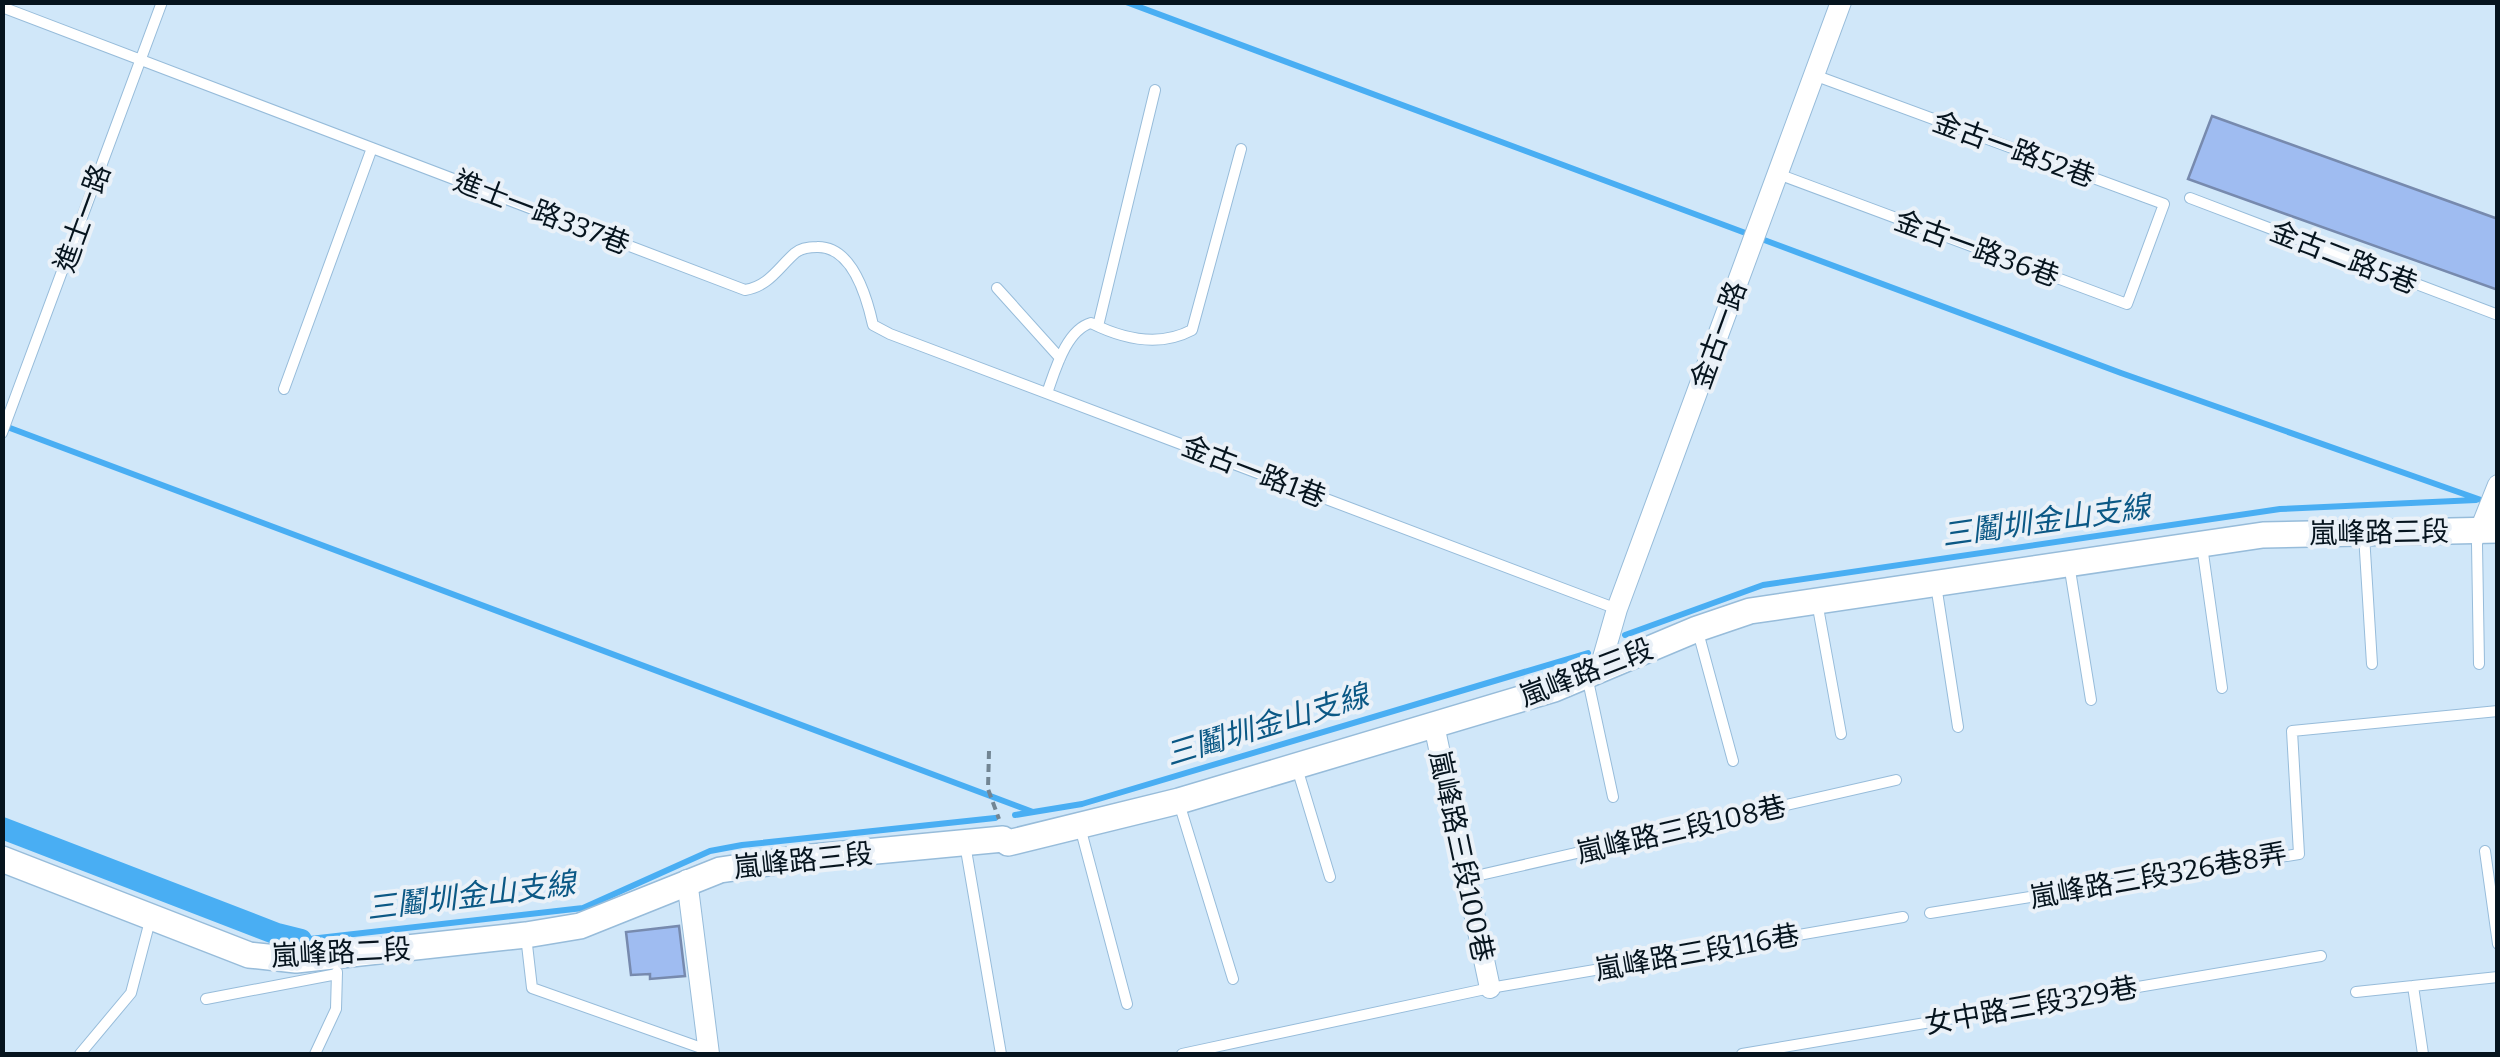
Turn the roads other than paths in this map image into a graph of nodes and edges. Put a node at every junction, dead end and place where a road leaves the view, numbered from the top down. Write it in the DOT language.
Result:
graph roads {
  1 [pos="162,2"];
  2 [pos="1841,2"];
  3 [pos="2,7"];
  4 [pos="141,59"];
  5 [pos="1814,76"];
  6 [pos="1155,90"];
  7 [pos="372,148"];
  8 [pos="1241,149"];
  9 [pos="1778,174"];
  10 [pos="2190,198"];
  11 [pos="2144,254"];
  12 [pos="997,288"];
  13 [pos="2498,315"];
  14 [pos="1098,326"];
  15 [pos="890,334"];
  16 [pos="1060,358"];
  17 [pos="284,389"];
  18 [pos="1047,393"];
  19 [pos="2,432"];
  20 [pos="2498,485"];
  21 [pos="2489,530"];
  22 [pos="2364,531"];
  23 [pos="2202,544"];
  24 [pos="2070,564"];
  25 [pos="1936,582"];
  26 [pos="1816,600"];
  27 [pos="1617,608"];
  28 [pos="1697,629"];
  29 [pos="2372,664"];
  30 [pos="2479,664"];
  31 [pos="1593,671"];
  32 [pos="2222,688"];
  33 [pos="2091,700"];
  34 [pos="2498,711"];
  35 [pos="1434,725"];
  36 [pos="1958,728"];
  37 [pos="1841,734"];
  38 [pos="1733,761"];
  39 [pos="1296,768"];
  40 [pos="1896,780"];
  41 [pos="1613,798"];
  42 [pos="1178,801"];
  43 [pos="1080,826"];
  44 [pos="965,844"];
  45 [pos="2485,851"];
  46 [pos="2,859"];
  47 [pos="1330,877"];
  48 [pos="1467,878"];
  49 [pos="687,880"];
  50 [pos="1930,913"];
  51 [pos="1904,917"];
  52 [pos="151,918"];
  53 [pos="526,935"];
  54 [pos="2498,944"];
  55 [pos="2321,956"];
  56 [pos="337,965"];
  57 [pos="2498,977"];
  58 [pos="1233,978"];
  59 [pos="2414,986"];
  60 [pos="1490,988"];
  61 [pos="2356,992"];
  62 [pos="206,999"];
  63 [pos="1127,1004"];
  64 [pos="709,1053"];
  65 [pos="80,1054"];
  66 [pos="316,1054"];
  67 [pos="1001,1054"];
  68 [pos="1182,1054"];
  69 [pos="1742,1054"];
  70 [pos="2423,1054"];
  1 -- 4 [label="lane, 進士一路"];
  2 -- 5 [label="street, 金古一路"];
  3 -- 4 [label="lane, 進士一路337巷"];
  4 -- 7 [label="lane, 進士一路337巷"];
  4 -- 19 [label="lane, 進士一路"];
  5 -- 9 [label="street, 金古一路"];
  5 -- 11 [label="lane, 金古一路52巷"];
  6 -- 14 [label="lane"];
  7 -- 15 [label="lane, 進士一路337巷"];
  7 -- 17 [label="lane"];
  8 -- 14 [label="lane"];
  9 -- 11 [label="lane, 金古一路36巷"];
  9 -- 27 [label="street, 金古一路"];
  10 -- 13 [label="lane, 金古二路5巷"];
  12 -- 16 [label="lane"];
  14 -- 16 [label="lane"];
  15 -- 18 [label="lane, 金古一路1巷"];
  16 -- 18 [label="lane"];
  18 -- 27 [label="lane, 金古一路1巷"];
  20 -- 21 [label="street"];
  21 -- 22 [label="street, 嵐峰路三段"];
  21 -- 30 [label="lane"];
  22 -- 23 [label="street, 嵐峰路三段"];
  22 -- 29 [label="lane"];
  23 -- 24 [label="street, 嵐峰路三段"];
  23 -- 32 [label="lane"];
  24 -- 25 [label="street, 嵐峰路三段"];
  24 -- 33 [label="lane"];
  25 -- 26 [label="street, 嵐峰路三段"];
  25 -- 36 [label="lane"];
  26 -- 28 [label="street, 嵐峰路三段"];
  26 -- 37 [label="lane"];
  27 -- 31 [label="street, 金古一路"];
  28 -- 31 [label="street, 嵐峰路三段"];
  28 -- 38 [label="lane"];
  31 -- 35 [label="street, 嵐峰路三段"];
  31 -- 41 [label="lane"];
  34 -- 50 [label="lane, 嵐峰路三段326巷8弄"];
  35 -- 39 [label="street, 嵐峰路三段"];
  35 -- 48 [label="street, 嵐峰路三段100巷"];
  39 -- 42 [label="street, 嵐峰路三段"];
  39 -- 47 [label="lane"];
  40 -- 48 [label="lane, 嵐峰路三段108巷"];
  42 -- 43 [label="street, 嵐峰路三段"];
  42 -- 58 [label="lane"];
  43 -- 44 [label="street, 嵐峰路三段"];
  43 -- 63 [label="lane"];
  44 -- 49 [label="street, 嵐峰路三段"];
  44 -- 67 [label="lane"];
  45 -- 54 [label="lane"];
  46 -- 52 [label="street, 嵐峰路二段"];
  48 -- 60 [label="street, 嵐峰路三段100巷"];
  49 -- 53 [label="street, 嵐峰路二段"];
  49 -- 64 [label="street"];
  51 -- 60 [label="lane, 嵐峰路三段116巷"];
  52 -- 56 [label="street, 嵐峰路二段"];
  52 -- 65 [label="lane"];
  53 -- 56 [label="street, 嵐峰路二段"];
  53 -- 64 [label="lane"];
  55 -- 69 [label="lane, 女中路三段329巷"];
  56 -- 62 [label="lane"];
  56 -- 66 [label="lane"];
  57 -- 59 [label="lane"];
  59 -- 61 [label="lane"];
  59 -- 70 [label="lane"];
  60 -- 68 [label="lane, 嵐峰路三段116巷"];
}
